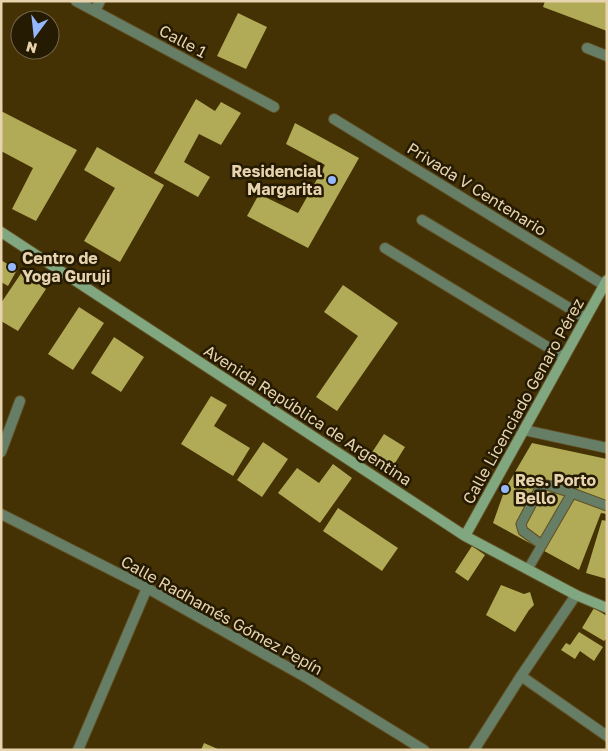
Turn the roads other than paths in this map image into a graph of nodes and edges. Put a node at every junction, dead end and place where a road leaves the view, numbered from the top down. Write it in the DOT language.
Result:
graph roads {
  1 [pos="76,1"];
  2 [pos="100,1"];
  3 [pos="95,11"];
  4 [pos="587,48"];
  5 [pos="607,56"];
  6 [pos="274,107"];
  7 [pos="334,119"];
  8 [pos="422,220"];
  9 [pos="1,232"];
  10 [pos="385,248"];
  11 [pos="605,283"];
  12 [pos="586,318"];
  13 [pos="564,357"];
  14 [pos="20,401"];
  15 [pos="524,430"];
  16 [pos="607,448"];
  17 [pos="1,452"];
  18 [pos="572,494"];
  19 [pos="607,506"];
  20 [pos="1,514"];
  21 [pos="466,536"];
  22 [pos="542,545"];
  23 [pos="528,569"];
  24 [pos="147,588"];
  25 [pos="576,596"];
  26 [pos="607,608"];
  27 [pos="521,676"];
  28 [pos="607,736"];
  29 [pos="78,750"];
  30 [pos="424,750"];
  31 [pos="474,750"];
  1 -- 3 [label="street, Calle 1"];
  2 -- 3 [label="street"];
  3 -- 6 [label="street, Calle 1"];
  4 -- 5 [label="street"];
  7 -- 11 [label="street, Privada V Centenario"];
  8 -- 12 [label="street"];
  9 -- 21 [label="main road, Avenida República de Argentina"];
  10 -- 13 [label="street"];
  11 -- 12 [label="main road, Calle Licenciado Genaro Pérez"];
  12 -- 13 [label="main road, Calle Licenciado Genaro Pérez"];
  13 -- 15 [label="main road, Calle Licenciado Genaro Pérez"];
  14 -- 17 [label="street"];
  15 -- 16 [label="street"];
  15 -- 21 [label="main road, Calle Licenciado Genaro Pérez"];
  18 -- 19 [label="lane"];
  18 -- 22 [label="lane"];
  18 -- 22 [label="lane"];
  20 -- 24 [label="street, Calle Radhamés Gómez Pepín"];
  21 -- 23 [label="main road, Avenida República de Argentina"];
  22 -- 23 [label="lane"];
  23 -- 25 [label="main road, Avenida República de Argentina"];
  24 -- 29 [label="street"];
  24 -- 30 [label="street, Calle Radhamés Gómez Pepín"];
  25 -- 26 [label="main road, Avenida República de Argentina"];
  25 -- 27 [label="street"];
  27 -- 28 [label="street"];
  27 -- 31 [label="street"];
}
